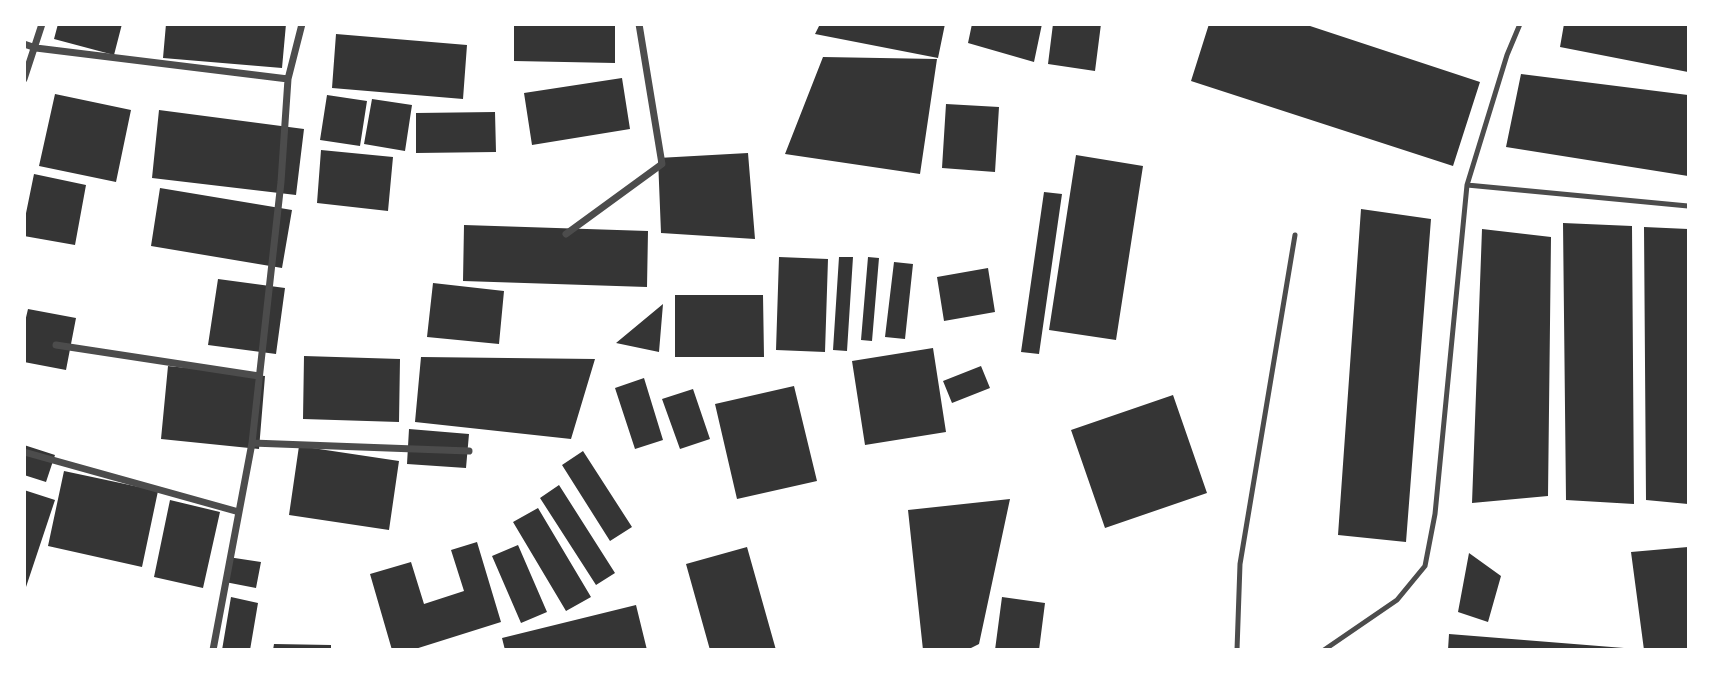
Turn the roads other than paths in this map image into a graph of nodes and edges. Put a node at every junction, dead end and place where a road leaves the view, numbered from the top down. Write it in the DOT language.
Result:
graph roads {
  1 [pos="42,24"];
  2 [pos="302,24"];
  3 [pos="639,24"];
  4 [pos="1520,24"];
  5 [pos="24,44"];
  6 [pos="36,48"];
  7 [pos="24,79"];
  8 [pos="288,79"];
  9 [pos="1467,185"];
  10 [pos="1689,206"];
  11 [pos="566,234"];
  12 [pos="1295,235"];
  13 [pos="56,345"];
  14 [pos="260,376"];
  15 [pos="252,443"];
  16 [pos="469,451"];
  17 [pos="24,452"];
  18 [pos="239,512"];
  19 [pos="213,649"];
  20 [pos="1237,649"];
  21 [pos="1324,649"];
  1 -- 6 [label="street"];
  2 -- 8 [label="street"];
  3 -- 11 [label="street"];
  4 -- 9 [label="lane"];
  5 -- 6 [label="street"];
  6 -- 7 [label="street"];
  6 -- 8 [label="street"];
  8 -- 14 [label="street"];
  9 -- 10 [label="lane"];
  9 -- 21 [label="lane"];
  12 -- 20 [label="lane"];
  13 -- 14 [label="street"];
  14 -- 15 [label="street"];
  15 -- 16 [label="street"];
  15 -- 18 [label="street"];
  17 -- 18 [label="street"];
  18 -- 19 [label="street"];
}
